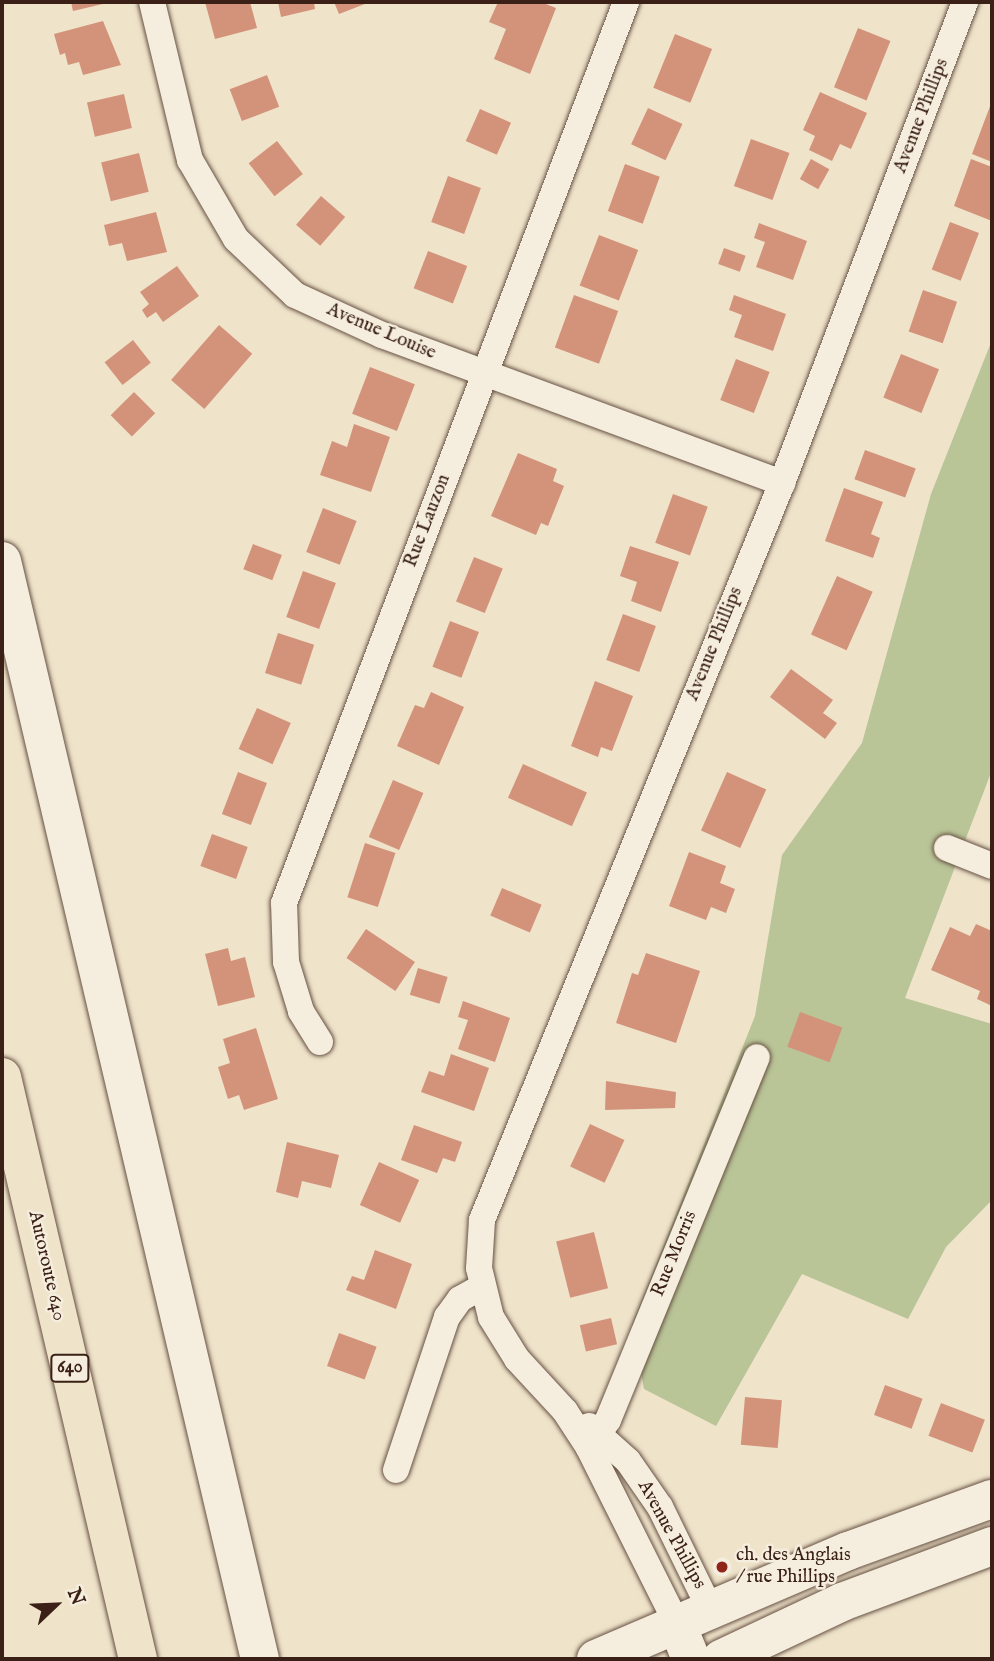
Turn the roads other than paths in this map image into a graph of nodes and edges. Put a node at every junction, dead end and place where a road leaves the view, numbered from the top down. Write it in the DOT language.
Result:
graph roads {
  1 [pos="152,2"];
  2 [pos="626,2"];
  3 [pos="965,2"];
  4 [pos="482,373"];
  5 [pos="782,483"];
  6 [pos="2,561"];
  7 [pos="947,848"];
  8 [pos="992,866"];
  9 [pos="320,1042"];
  10 [pos="757,1057"];
  11 [pos="2,1077"];
  12 [pos="482,1287"];
  13 [pos="595,1442"];
  14 [pos="396,1470"];
  15 [pos="992,1499"];
  16 [pos="992,1546"];
  17 [pos="693,1615"];
  18 [pos="728,1658"];
  19 [pos="138,1659"];
  20 [pos="260,1659"];
  21 [pos="596,1659"];
  22 [pos="691,1659"];
  1 -- 4 [label="street, Avenue Louise"];
  2 -- 4 [label="street, Rue Lauzon"];
  3 -- 5 [label="street, Avenue Phillips"];
  4 -- 5 [label="street, Avenue Louise"];
  4 -- 9 [label="street, Rue Lauzon"];
  5 -- 12 [label="street, Avenue Phillips"];
  6 -- 20 [label="main road"];
  7 -- 8 [label="street"];
  10 -- 13 [label="street, Rue Morris"];
  11 -- 19 [label="highway, Autoroute 640 / 640"];
  12 -- 13 [label="street, Avenue Phillips"];
  12 -- 14 [label="street"];
  13 -- 17 [label="street, Avenue Phillips"];
  13 -- 17 [label="street, Avenue Phillips"];
  15 -- 17 [label="main road"];
  16 -- 18 [label="main road"];
  17 -- 18 [label="main road"];
  17 -- 21 [label="main road"];
  17 -- 22 [label="main road"];
}
